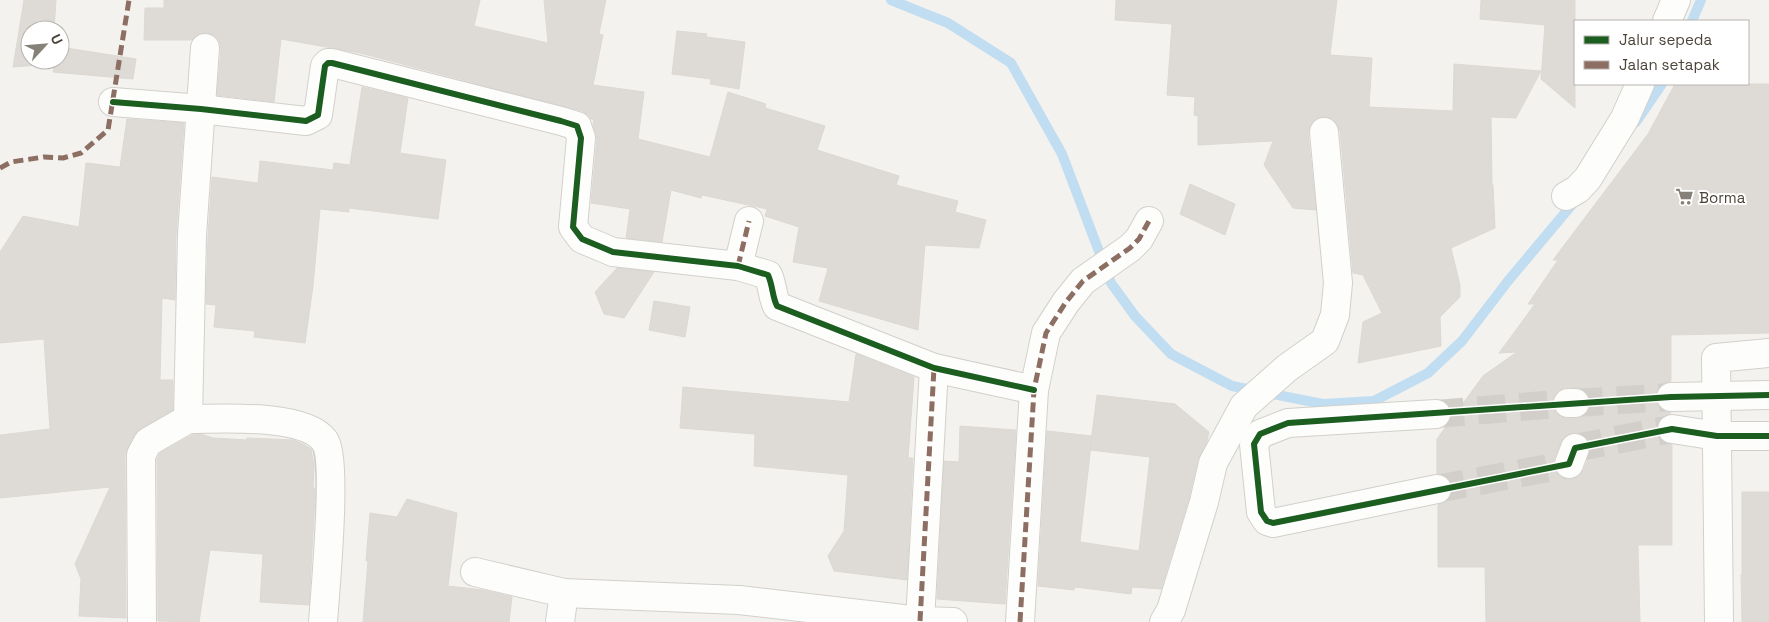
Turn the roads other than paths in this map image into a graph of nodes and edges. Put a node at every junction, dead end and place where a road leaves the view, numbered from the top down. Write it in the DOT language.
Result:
graph roads {
  1 [pos="1676,0"];
  2 [pos="1667,20"];
  3 [pos="205,48"];
  4 [pos="1640,85"];
  5 [pos="113,102"];
  6 [pos="201,109"];
  7 [pos="1324,132"];
  8 [pos="1566,196"];
  9 [pos="749,221"];
  10 [pos="1149,221"];
  11 [pos="738,266"];
  12 [pos="1769,353"];
  13 [pos="934,368"];
  14 [pos="1034,390"];
  15 [pos="1769,395"];
  16 [pos="1716,396"];
  17 [pos="1671,397"];
  18 [pos="1436,414"];
  19 [pos="188,420"];
  20 [pos="1672,429"];
  21 [pos="1717,436"];
  22 [pos="1769,436"];
  23 [pos="1437,490"];
  24 [pos="475,572"];
  25 [pos="564,594"];
  26 [pos="920,620"];
  27 [pos="142,622"];
  28 [pos="323,622"];
  29 [pos="560,622"];
  30 [pos="953,622"];
  31 [pos="1020,622"];
  32 [pos="1164,622"];
  33 [pos="1719,622"];
  1 -- 2 [label="street"];
  3 -- 6 [label="street"];
  4 -- 8 [label="street"];
  5 -- 6 [label="street"];
  6 -- 11 [label="street"];
  6 -- 19 [label="street"];
  7 -- 32 [label="street"];
  9 -- 11 [label="street"];
  10 -- 14 [label="street"];
  11 -- 13 [label="street"];
  12 -- 16 [label="street"];
  13 -- 14 [label="street"];
  13 -- 26 [label="street"];
  14 -- 31 [label="street"];
  15 -- 16 [label="street"];
  16 -- 17 [label="street"];
  16 -- 21 [label="street"];
  18 -- 23 [label="street"];
  19 -- 27 [label="street"];
  19 -- 28 [label="street"];
  20 -- 21 [label="street"];
  21 -- 22 [label="street"];
  21 -- 33 [label="street"];
  24 -- 25 [label="street"];
  25 -- 26 [label="street"];
  25 -- 29 [label="street"];
  26 -- 30 [label="street"];
}
